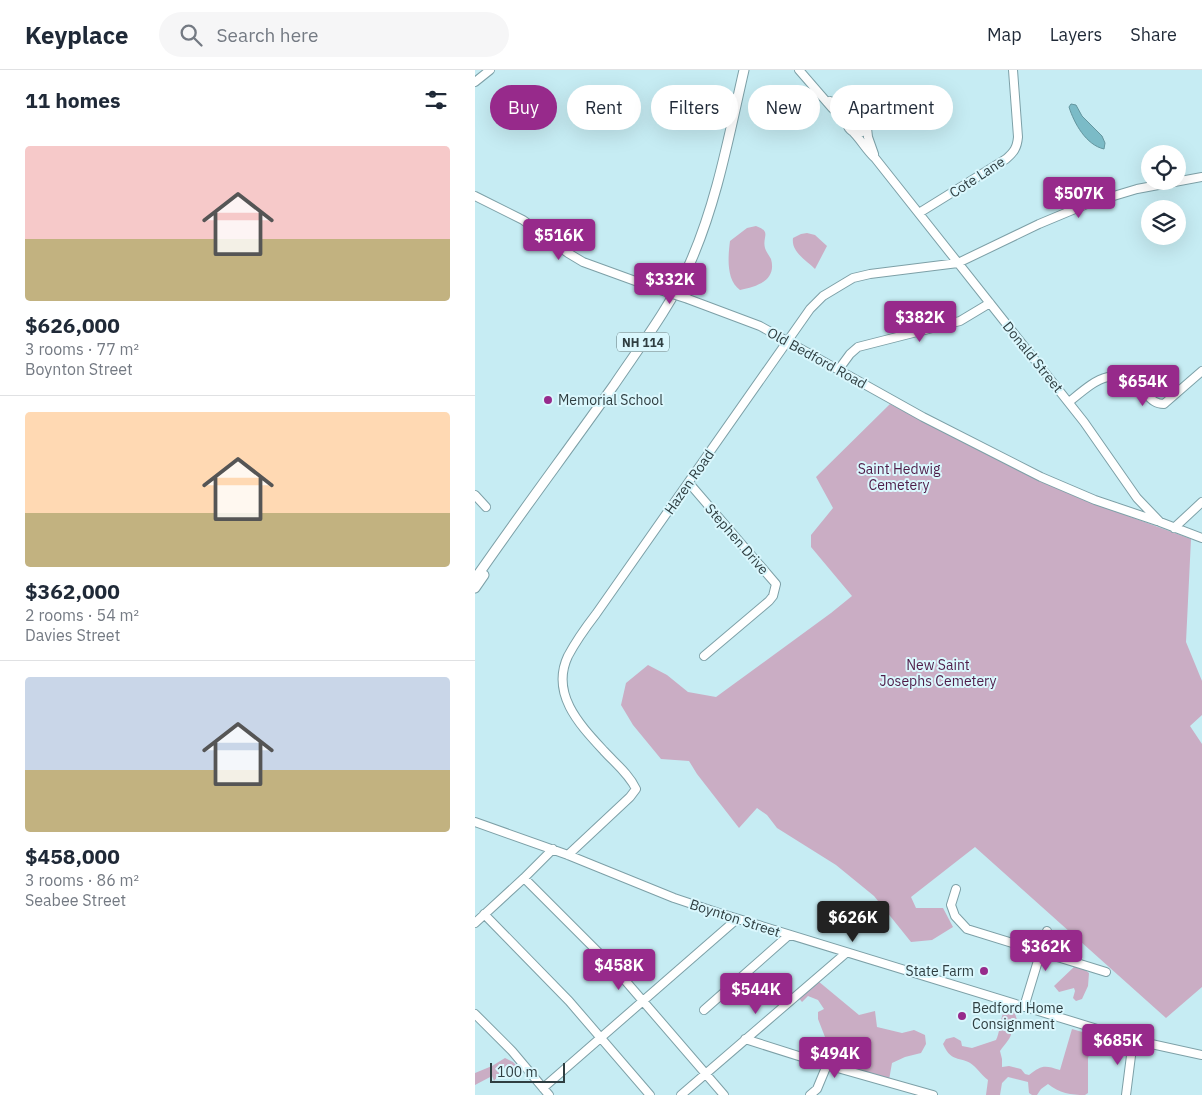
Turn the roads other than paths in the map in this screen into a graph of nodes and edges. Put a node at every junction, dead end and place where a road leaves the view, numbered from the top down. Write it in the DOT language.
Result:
graph roads {
  1 [pos="490,70"];
  2 [pos="744,70"];
  3 [pos="799,70"];
  4 [pos="1013,70"];
  5 [pos="475,82"];
  6 [pos="824,98"];
  7 [pos="830,101"];
  8 [pos="830,106"];
  9 [pos="852,130"];
  10 [pos="867,130"];
  11 [pos="875,158"];
  12 [pos="1202,177"];
  13 [pos="475,196"];
  14 [pos="919,213"];
  15 [pos="958,263"];
  16 [pos="989,303"];
  17 [pos="788,340"];
  18 [pos="839,369"];
  19 [pos="1202,371"];
  20 [pos="1069,402"];
  21 [pos="689,483"];
  22 [pos="475,495"];
  23 [pos="1137,498"];
  24 [pos="1202,502"];
  25 [pos="486,507"];
  26 [pos="523,513"];
  27 [pos="1134,514"];
  28 [pos="1160,522"];
  29 [pos="1174,528"];
  30 [pos="1202,538"];
  31 [pos="475,579"];
  32 [pos="475,588"];
  33 [pos="704,656"];
  34 [pos="475,822"];
  35 [pos="475,828"];
  36 [pos="504,833"];
  37 [pos="553,849"];
  38 [pos="568,855"];
  39 [pos="524,878"];
  40 [pos="957,889"];
  41 [pos="484,914"];
  42 [pos="737,919"];
  43 [pos="475,923"];
  44 [pos="1047,931"];
  45 [pos="789,935"];
  46 [pos="1041,952"];
  47 [pos="846,953"];
  48 [pos="1106,972"];
  49 [pos="643,1000"];
  50 [pos="1023,1007"];
  51 [pos="704,1010"];
  52 [pos="475,1014"];
  53 [pos="600,1038"];
  54 [pos="745,1039"];
  55 [pos="1133,1040"];
  56 [pos="1202,1055"];
  57 [pos="827,1065"];
  58 [pos="705,1073"];
  59 [pos="543,1088"];
  60 [pos="819,1092"];
  61 [pos="924,1094"];
  62 [pos="549,1095"];
  63 [pos="650,1095"];
  64 [pos="681,1095"];
  65 [pos="724,1095"];
  66 [pos="810,1095"];
  67 [pos="933,1095"];
  68 [pos="1126,1095"];
  1 -- 5 [label="street"];
  2 -- 26 [label="main road, NH 114"];
  3 -- 6 [label="street, Donald Street"];
  4 -- 14 [label="street, Cote Lane"];
  6 -- 7 [label="street, Donald Street"];
  6 -- 8 [label="street, Donald Street"];
  9 -- 11 [label="street, Donald Street"];
  10 -- 11 [label="street, Donald Street"];
  11 -- 14 [label="street, Donald Street"];
  12 -- 15 [label="street, Hazen Road"];
  13 -- 17 [label="street, Old Bedford Road, bridge"];
  14 -- 15 [label="street, Donald Street"];
  15 -- 16 [label="street, Donald Street"];
  15 -- 17 [label="street, Hazen Road"];
  16 -- 18 [label="street"];
  16 -- 20 [label="street, Donald Street"];
  17 -- 18 [label="street, Old Bedford Road"];
  17 -- 21 [label="street, Hazen Road"];
  18 -- 27 [label="street, Old Bedford Road"];
  19 -- 20 [label="street"];
  20 -- 23 [label="street, Donald Street"];
  21 -- 33 [label="street, Stephen Drive"];
  21 -- 38 [label="street, Hazen Road"];
  22 -- 25 [label="street"];
  23 -- 27 [label="street"];
  23 -- 28 [label="street, Donald Street"];
  24 -- 29 [label="street"];
  26 -- 31 [label="main road, NH 114"];
  26 -- 32 [label="main road, NH 114"];
  27 -- 28 [label="street, Old Bedford Road"];
  28 -- 29 [label="street, Donald Street"];
  29 -- 30 [label="street, Donald Street"];
  34 -- 36 [label="street, Boynton Street"];
  35 -- 36 [label="street, Boynton Street"];
  36 -- 37 [label="street, Boynton Street"];
  37 -- 38 [label="street, Boynton Street"];
  37 -- 39 [label="street"];
  38 -- 42 [label="street, Boynton Street"];
  39 -- 41 [label="street"];
  39 -- 49 [label="street"];
  40 -- 46 [label="street"];
  41 -- 43 [label="street"];
  41 -- 53 [label="street"];
  42 -- 45 [label="street, Boynton Street"];
  42 -- 49 [label="street"];
  44 -- 46 [label="street"];
  45 -- 47 [label="street, Boynton Street"];
  45 -- 51 [label="street"];
  46 -- 48 [label="street"];
  46 -- 50 [label="street"];
  47 -- 50 [label="street, Boynton Street"];
  47 -- 54 [label="street"];
  49 -- 53 [label="street"];
  49 -- 58 [label="street"];
  50 -- 55 [label="street, Boynton Street"];
  52 -- 59 [label="street"];
  53 -- 59 [label="street"];
  53 -- 63 [label="street"];
  54 -- 57 [label="street"];
  54 -- 58 [label="street"];
  55 -- 56 [label="street, Boynton Street"];
  55 -- 68 [label="street"];
  57 -- 60 [label="street"];
  57 -- 61 [label="street"];
  58 -- 64 [label="street"];
  58 -- 65 [label="street"];
  59 -- 62 [label="street"];
  60 -- 66 [label="street"];
  61 -- 67 [label="street"];
}
